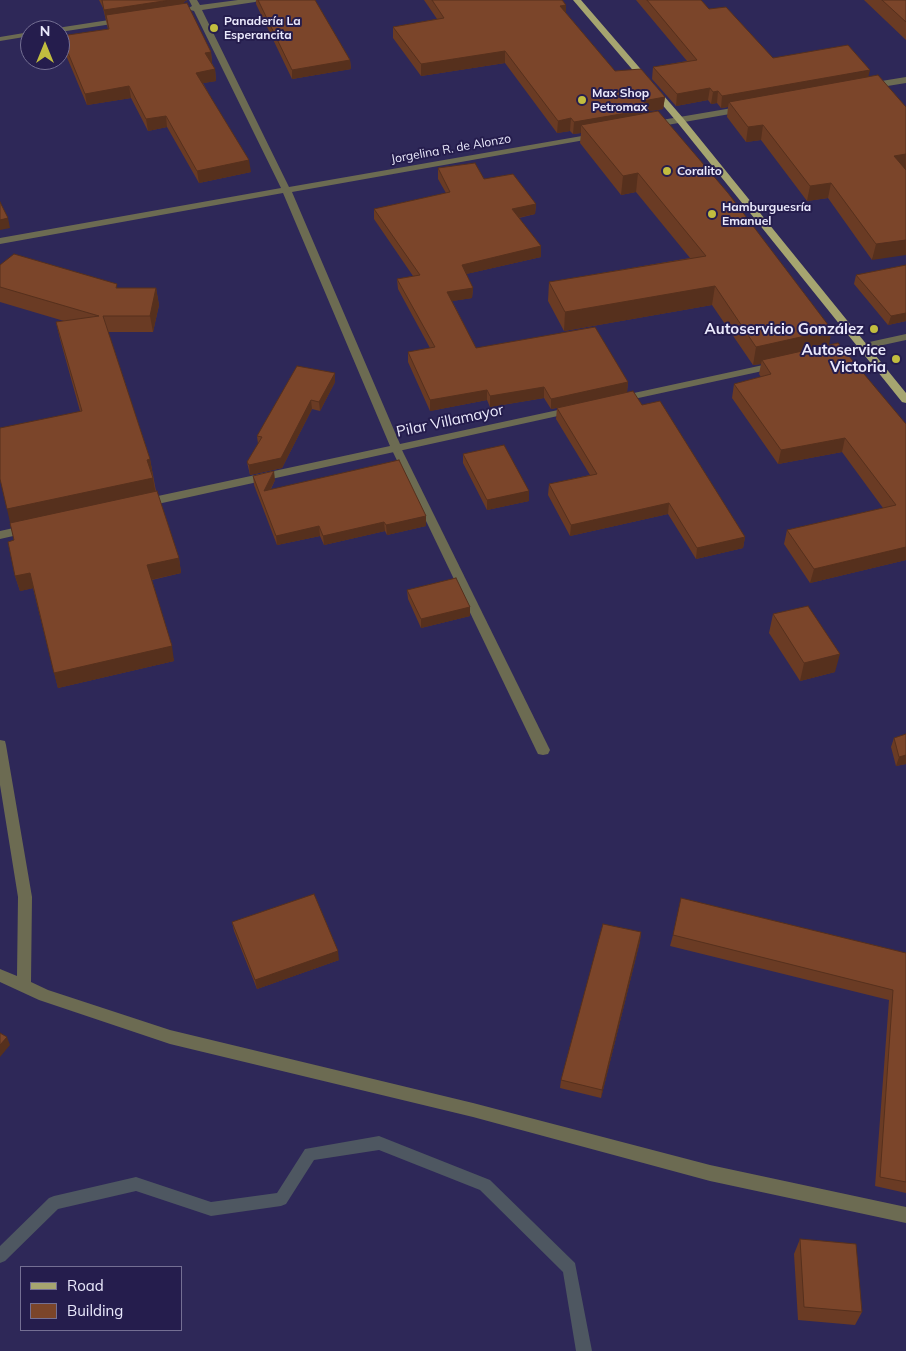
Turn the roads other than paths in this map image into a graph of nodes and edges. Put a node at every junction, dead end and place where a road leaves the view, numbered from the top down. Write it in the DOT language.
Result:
graph roads {
  1 [pos="255,0"];
  2 [pos="577,0"];
  3 [pos="195,4"];
  4 [pos="178,11"];
  5 [pos="132,18"];
  6 [pos="70,28"];
  7 [pos="20,36"];
  8 [pos="0,39"];
  9 [pos="906,80"];
  10 [pos="857,88"];
  11 [pos="749,108"];
  12 [pos="680,120"];
  13 [pos="640,127"];
  14 [pos="601,134"];
  15 [pos="287,191"];
  16 [pos="0,241"];
  17 [pos="906,337"];
  18 [pos="862,346"];
  19 [pos="813,357"];
  20 [pos="784,363"];
  21 [pos="906,400"];
  22 [pos="610,401"];
  23 [pos="580,408"];
  24 [pos="396,448"];
  25 [pos="135,505"];
  26 [pos="39,526"];
  27 [pos="0,535"];
  28 [pos="0,745"];
  29 [pos="543,750"];
  30 [pos="0,975"];
  31 [pos="24,985"];
  32 [pos="906,1215"];
  1 -- 3 [label="street"];
  2 -- 12 [label="main road"];
  3 -- 4 [label="street"];
  3 -- 15 [label="street"];
  5 -- 6 [label="street"];
  7 -- 8 [label="street"];
  9 -- 10 [label="street"];
  11 -- 12 [label="street"];
  12 -- 13 [label="street"];
  12 -- 18 [label="main road"];
  14 -- 15 [label="street, Jorgelina R. de Alonzo"];
  15 -- 16 [label="street, Jorgelina R. de Alonzo"];
  15 -- 24 [label="street"];
  17 -- 18 [label="street"];
  18 -- 19 [label="street"];
  18 -- 21 [label="main road"];
  20 -- 22 [label="street"];
  23 -- 24 [label="street, Pilar Villamayor"];
  24 -- 25 [label="street, Pilar Villamayor"];
  24 -- 29 [label="street"];
  26 -- 27 [label="street"];
  28 -- 31 [label="street"];
  30 -- 31 [label="street"];
  31 -- 32 [label="street"];
}
